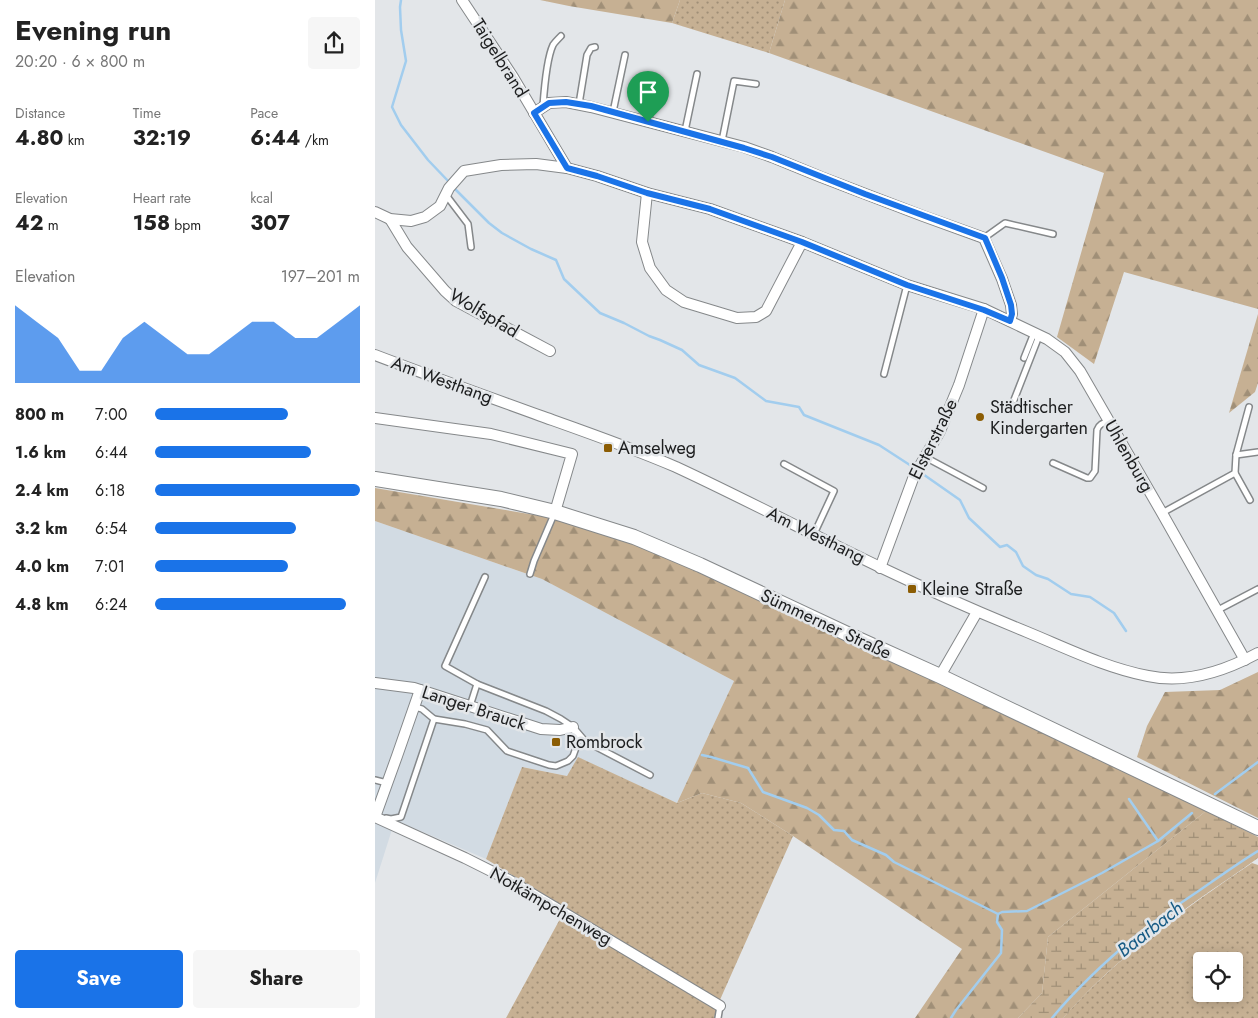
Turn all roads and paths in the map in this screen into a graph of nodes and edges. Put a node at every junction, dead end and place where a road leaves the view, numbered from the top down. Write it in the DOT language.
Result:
graph roads {
  1 [pos="463,0"];
  2 [pos="561,36"];
  3 [pos="595,47"];
  4 [pos="625,55"];
  5 [pos="697,74"];
  6 [pos="658,79"];
  7 [pos="756,84"];
  8 [pos="579,104"];
  9 [pos="543,107"];
  10 [pos="613,112"];
  11 [pos="534,113"];
  12 [pos="648,122"];
  13 [pos="685,131"];
  14 [pos="722,141"];
  15 [pos="567,168"];
  16 [pos="647,193"];
  17 [pos="446,194"];
  18 [pos="375,212"];
  19 [pos="390,219"];
  20 [pos="1053,234"];
  21 [pos="985,238"];
  22 [pos="802,242"];
  23 [pos="471,247"];
  24 [pos="907,285"];
  25 [pos="984,310"];
  26 [pos="1010,321"];
  27 [pos="1037,334"];
  28 [pos="550,351"];
  29 [pos="375,355"];
  30 [pos="1024,358"];
  31 [pos="883,374"];
  32 [pos="1014,400"];
  33 [pos="1249,408"];
  34 [pos="375,418"];
  35 [pos="1109,421"];
  36 [pos="1258,452"];
  37 [pos="1236,455"];
  38 [pos="923,460"];
  39 [pos="1053,463"];
  40 [pos="784,464"];
  41 [pos="1235,473"];
  42 [pos="375,479"];
  43 [pos="983,488"];
  44 [pos="1250,500"];
  45 [pos="555,512"];
  46 [pos="1162,513"];
  47 [pos="814,534"];
  48 [pos="880,568"];
  49 [pos="530,574"];
  50 [pos="485,577"];
  51 [pos="1258,589"];
  52 [pos="1216,611"];
  53 [pos="977,612"];
  54 [pos="1258,653"];
  55 [pos="1245,660"];
  56 [pos="940,676"];
  57 [pos="375,683"];
  58 [pos="477,684"];
  59 [pos="420,690"];
  60 [pos="414,706"];
  61 [pos="470,706"];
  62 [pos="434,719"];
  63 [pos="573,727"];
  64 [pos="650,775"];
  65 [pos="375,780"];
  66 [pos="387,784"];
  67 [pos="375,817"];
  68 [pos="1258,828"];
  69 [pos="720,1006"];
  70 [pos="718,1018"];
  1 -- 11 [label="street, Taigelbrand"];
  2 -- 9 [label="lane"];
  3 -- 8 [label="lane"];
  4 -- 10 [label="lane"];
  5 -- 13 [label="lane"];
  6 -- 12 [label="lane"];
  7 -- 14 [label="lane"];
  8 -- 9 [label="street"];
  8 -- 10 [label="street"];
  9 -- 11 [label="street"];
  10 -- 12 [label="street"];
  11 -- 15 [label="street, Taigelbrand"];
  12 -- 13 [label="street"];
  13 -- 14 [label="street"];
  14 -- 21 [label="street"];
  15 -- 16 [label="street, Uhlenburg"];
  15 -- 17 [label="street, Uhlenburg"];
  16 -- 22 [label="street, Uhlenburg"];
  16 -- 22 [label="street"];
  17 -- 19 [label="street, Uhlenburg"];
  17 -- 23 [label="lane"];
  18 -- 19 [label="street"];
  19 -- 28 [label="street, Wolfspfad"];
  20 -- 21 [label="lane"];
  21 -- 26 [label="street"];
  22 -- 24 [label="street, Uhlenburg"];
  24 -- 25 [label="street, Uhlenburg"];
  24 -- 31 [label="lane"];
  25 -- 26 [label="street, Uhlenburg"];
  25 -- 38 [label="street, Elsterstraße"];
  26 -- 27 [label="street, Uhlenburg"];
  27 -- 30 [label="lane"];
  27 -- 32 [label="lane"];
  27 -- 35 [label="street, Uhlenburg"];
  29 -- 47 [label="street, Am Westhang"];
  33 -- 37 [label="lane"];
  34 -- 45 [label="street"];
  35 -- 39 [label="lane"];
  35 -- 46 [label="street, Uhlenburg"];
  36 -- 37 [label="lane"];
  37 -- 41 [label="lane"];
  38 -- 43 [label="lane"];
  38 -- 48 [label="street, Elsterstraße"];
  40 -- 47 [label="lane"];
  41 -- 44 [label="lane"];
  41 -- 46 [label="lane"];
  42 -- 45 [label="main road, Sümmerner Straße"];
  45 -- 49 [label="lane"];
  45 -- 56 [label="main road, Sümmerner Straße"];
  46 -- 52 [label="street, Uhlenburg"];
  47 -- 48 [label="street, Am Westhang"];
  48 -- 53 [label="street, Am Westhang"];
  50 -- 58 [label="lane"];
  51 -- 52 [label="lane"];
  52 -- 55 [label="street, Uhlenburg"];
  53 -- 55 [label="street, Am Westhang"];
  53 -- 56 [label="street"];
  54 -- 55 [label="street, Am Westhang"];
  56 -- 68 [label="main road, Sümmerner Straße"];
  57 -- 59 [label="street, Langer Brauck"];
  58 -- 61 [label="lane"];
  58 -- 63 [label="lane"];
  59 -- 60 [label="street"];
  59 -- 61 [label="street, Langer Brauck"];
  60 -- 62 [label="lane"];
  60 -- 66 [label="street"];
  61 -- 63 [label="street, Langer Brauck"];
  62 -- 63 [label="lane"];
  62 -- 67 [label="lane"];
  63 -- 64 [label="lane"];
  65 -- 66 [label="lane"];
  66 -- 67 [label="street"];
  67 -- 69 [label="street, Notkämpchenweg"];
  69 -- 70 [label="lane"];
}
